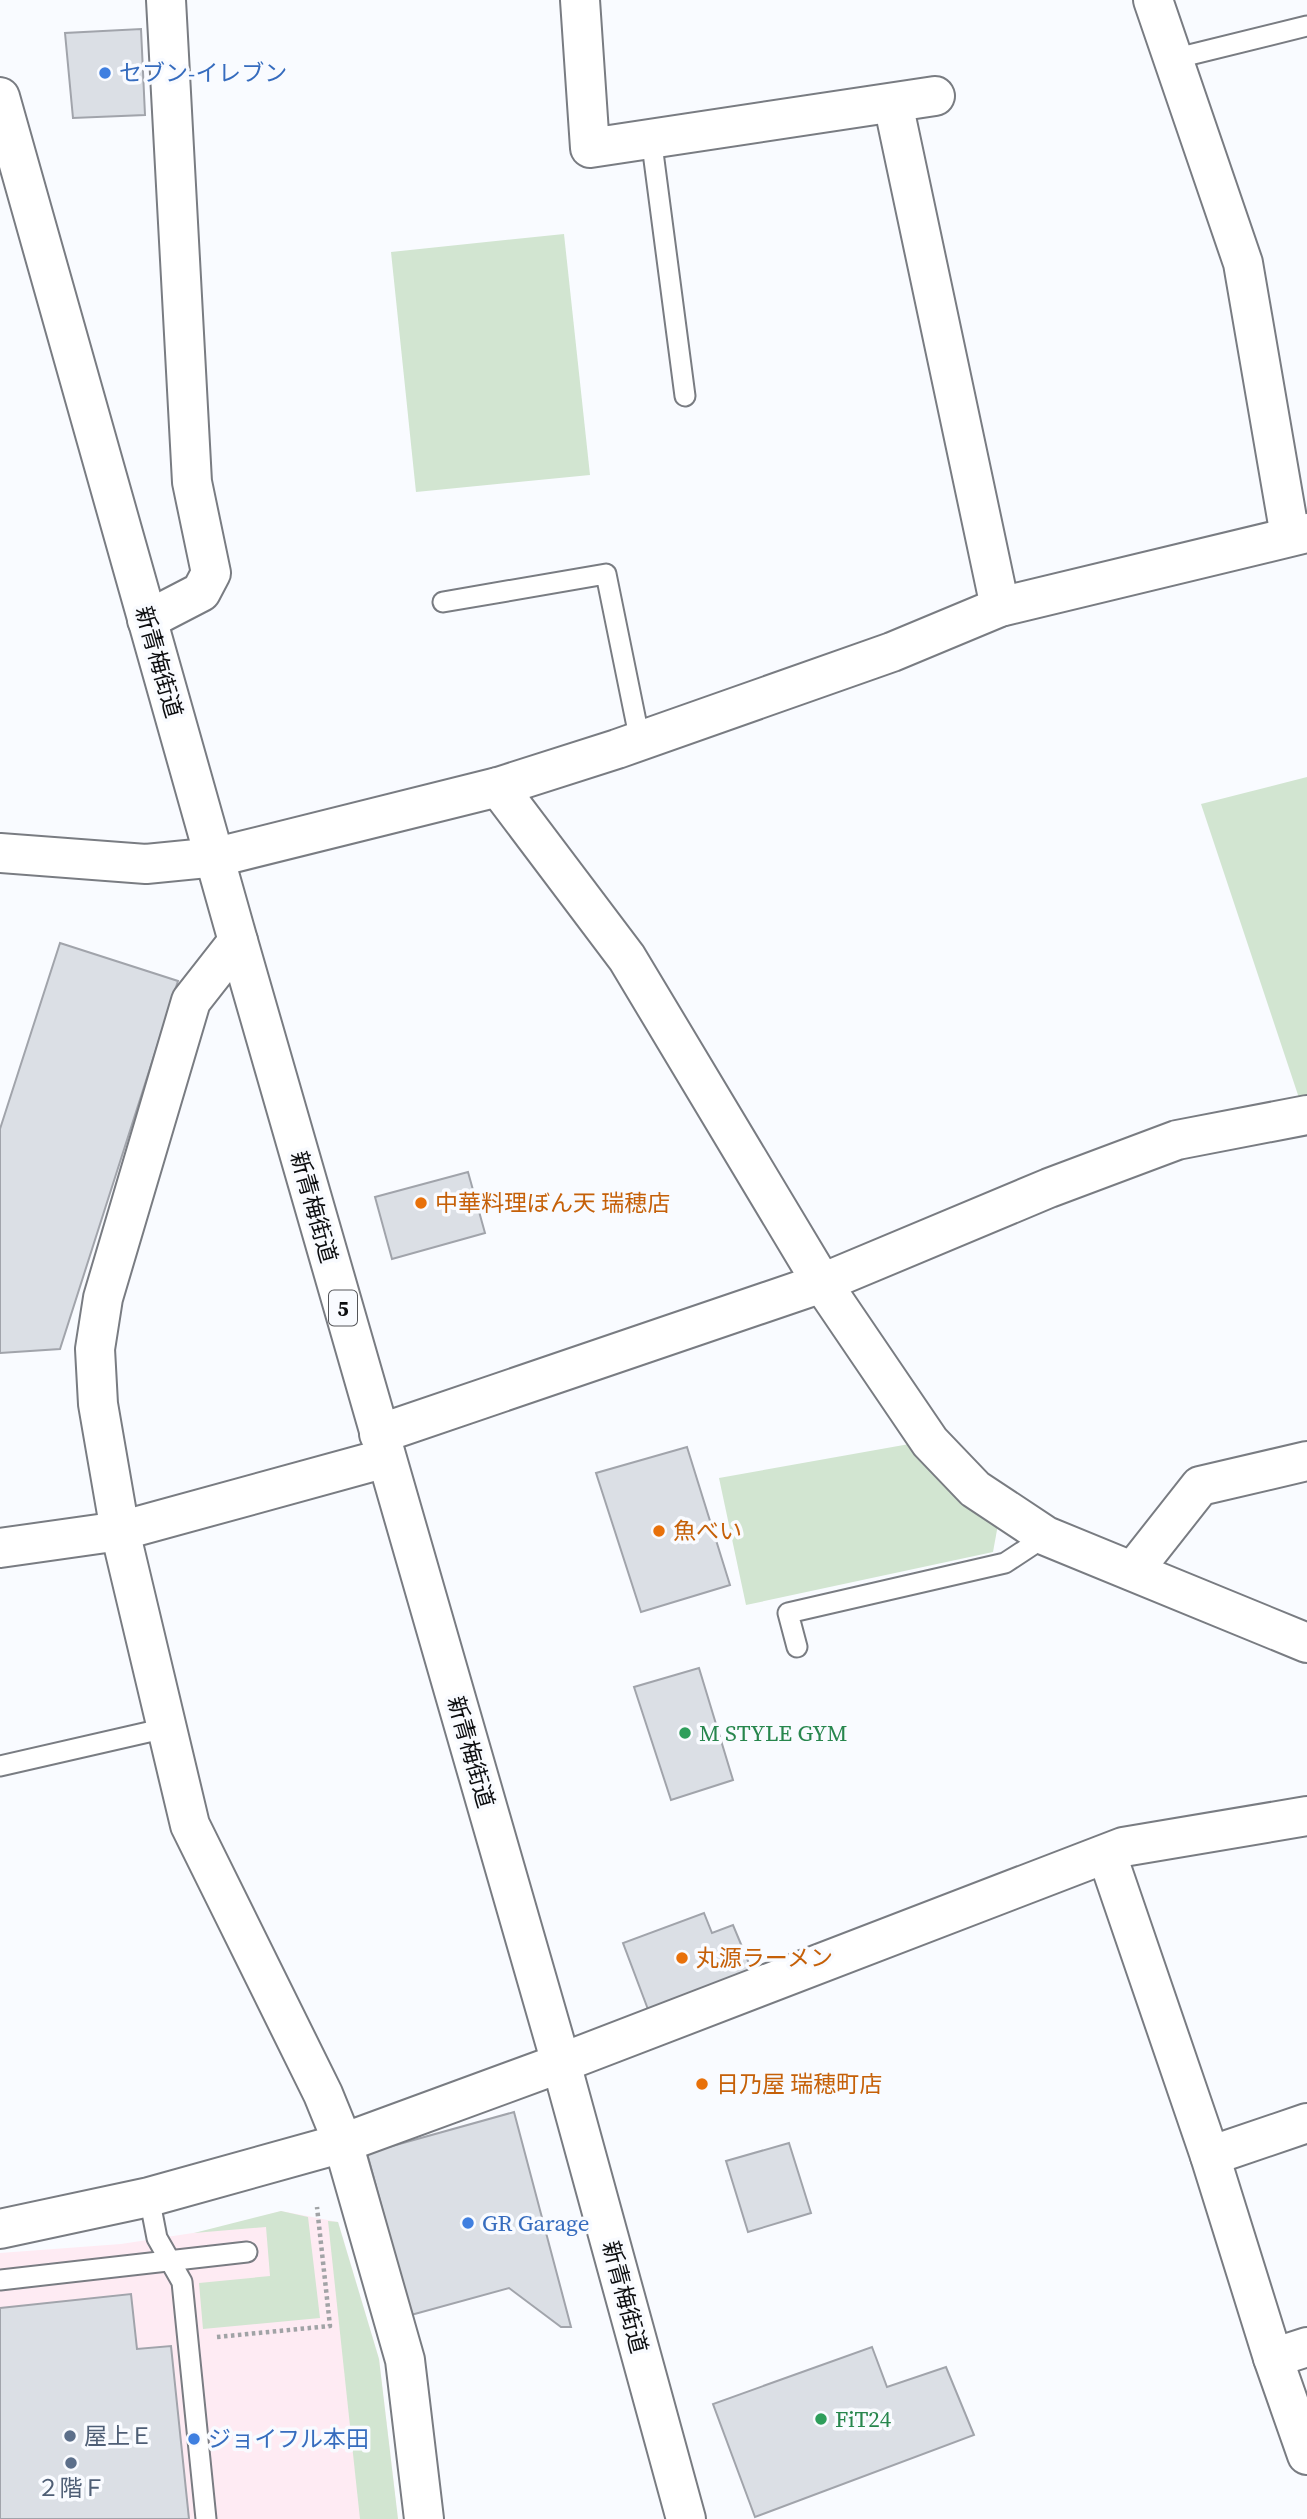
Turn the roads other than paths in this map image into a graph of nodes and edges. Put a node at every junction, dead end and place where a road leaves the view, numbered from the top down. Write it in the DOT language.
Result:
graph roads {
  1 [pos="166,0"];
  2 [pos="580,0"];
  3 [pos="1153,0"];
  4 [pos="1307,26"];
  5 [pos="1173,59"];
  6 [pos="935,96"];
  7 [pos="0,97"];
  8 [pos="893,103"];
  9 [pos="651,137"];
  10 [pos="685,396"];
  11 [pos="1298,534"];
  12 [pos="443,602"];
  13 [pos="1000,607"];
  14 [pos="147,620"];
  15 [pos="639,741"];
  16 [pos="498,788"];
  17 [pos="0,853"];
  18 [pos="217,857"];
  19 [pos="238,942"];
  20 [pos="1307,1115"];
  21 [pos="822,1283"];
  22 [pos="382,1446"];
  23 [pos="1307,1461"];
  24 [pos="120,1531"];
  25 [pos="1046,1536"];
  26 [pos="0,1548"];
  27 [pos="1133,1571"];
  28 [pos="1307,1643"];
  29 [pos="797,1647"];
  30 [pos="166,1728"];
  31 [pos="0,1766"];
  32 [pos="1307,1816"];
  33 [pos="1107,1855"];
  34 [pos="561,2063"];
  35 [pos="1307,2123"];
  36 [pos="343,2143"];
  37 [pos="1210,2156"];
  38 [pos="149,2197"];
  39 [pos="0,2229"];
  40 [pos="247,2252"];
  41 [pos="170,2261"];
  42 [pos="0,2280"];
  43 [pos="1290,2352"];
  44 [pos="1307,2455"];
  45 [pos="206,2519"];
  46 [pos="424,2519"];
  47 [pos="686,2519"];
  1 -- 14 [label="street"];
  2 -- 9 [label="street"];
  3 -- 5 [label="street"];
  4 -- 5 [label="lane"];
  5 -- 11 [label="street"];
  6 -- 8 [label="street"];
  7 -- 14 [label="street, 新青梅街道 / 5"];
  8 -- 9 [label="street"];
  8 -- 13 [label="street"];
  9 -- 10 [label="lane"];
  11 -- 13 [label="street"];
  12 -- 15 [label="lane"];
  13 -- 15 [label="street"];
  14 -- 18 [label="street, 新青梅街道 / 5"];
  15 -- 16 [label="street"];
  16 -- 18 [label="street"];
  16 -- 21 [label="street"];
  17 -- 18 [label="street"];
  18 -- 19 [label="street, 新青梅街道 / 5"];
  19 -- 22 [label="street, 新青梅街道 / 5"];
  19 -- 24 [label="street"];
  20 -- 21 [label="street"];
  21 -- 22 [label="street"];
  21 -- 25 [label="street"];
  22 -- 24 [label="street"];
  22 -- 34 [label="street, 新青梅街道 / 5"];
  23 -- 27 [label="street"];
  24 -- 26 [label="street"];
  24 -- 30 [label="street"];
  25 -- 27 [label="street"];
  25 -- 29 [label="lane"];
  27 -- 28 [label="street"];
  30 -- 31 [label="lane"];
  30 -- 36 [label="street"];
  32 -- 33 [label="street"];
  33 -- 34 [label="street"];
  33 -- 37 [label="street"];
  34 -- 36 [label="street"];
  34 -- 47 [label="street, 新青梅街道 / 5"];
  35 -- 37 [label="street"];
  36 -- 38 [label="street"];
  36 -- 46 [label="street"];
  37 -- 43 [label="street"];
  38 -- 39 [label="street"];
  38 -- 41 [label="lane"];
  40 -- 41 [label="lane"];
  41 -- 42 [label="lane"];
  41 -- 45 [label="lane"];
  43 -- 44 [label="street"];
}
